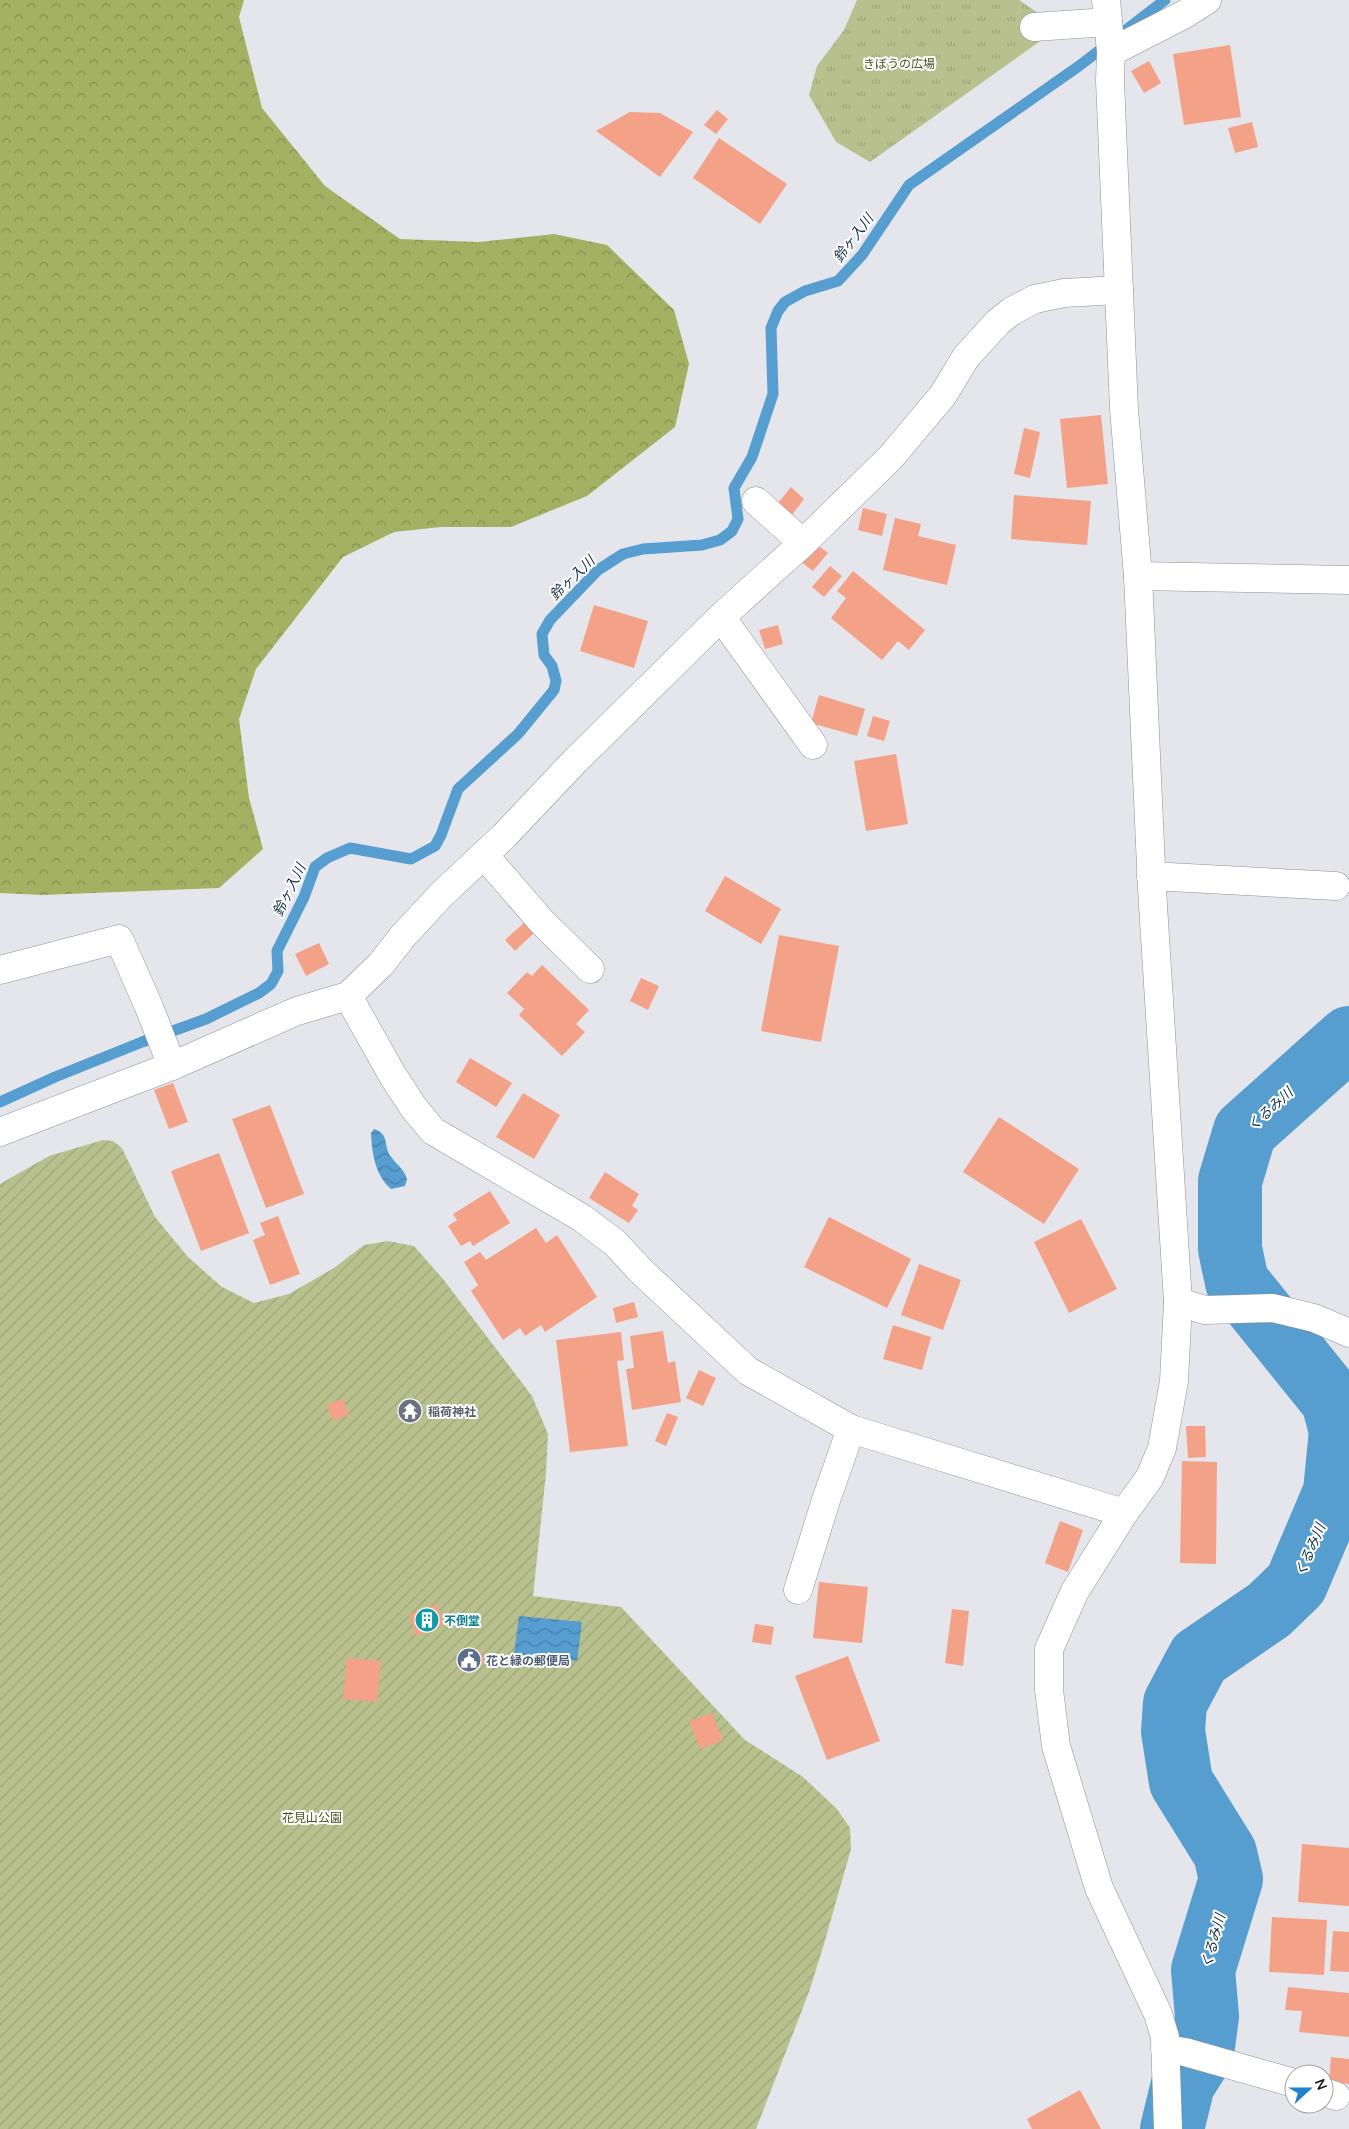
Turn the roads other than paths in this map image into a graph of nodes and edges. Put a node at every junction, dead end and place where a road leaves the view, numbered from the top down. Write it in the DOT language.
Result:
graph roads {
  1 [pos="1207,0"];
  2 [pos="1107,11"];
  3 [pos="1034,27"];
  4 [pos="1112,52"];
  5 [pos="1119,290"];
  6 [pos="756,502"];
  7 [pos="802,543"];
  8 [pos="1138,576"];
  9 [pos="1349,580"];
  10 [pos="721,617"];
  11 [pos="813,745"];
  12 [pos="484,855"];
  13 [pos="1151,876"];
  14 [pos="1336,886"];
  15 [pos="590,969"];
  16 [pos="0,970"];
  17 [pos="348,996"];
  18 [pos="172,1066"];
  19 [pos="0,1132"];
  20 [pos="1178,1302"];
  21 [pos="1349,1334"];
  22 [pos="851,1429"];
  23 [pos="1124,1513"];
  24 [pos="798,1590"];
  25 [pos="1172,2054"];
  26 [pos="1284,2080"];
  27 [pos="1168,2129"];
  1 -- 4 [label="street"];
  2 -- 3 [label="street"];
  2 -- 4 [label="street"];
  4 -- 5 [label="street"];
  5 -- 7 [label="street"];
  5 -- 8 [label="street"];
  6 -- 7 [label="street"];
  7 -- 10 [label="street"];
  8 -- 9 [label="street"];
  8 -- 13 [label="street"];
  10 -- 11 [label="street"];
  10 -- 12 [label="street"];
  12 -- 15 [label="street"];
  12 -- 17 [label="street"];
  13 -- 14 [label="street"];
  13 -- 20 [label="street"];
  16 -- 18 [label="street"];
  17 -- 18 [label="street"];
  17 -- 22 [label="street"];
  18 -- 19 [label="street"];
  20 -- 21 [label="street"];
  20 -- 23 [label="street"];
  22 -- 23 [label="street"];
  22 -- 24 [label="street"];
  23 -- 25 [label="street"];
  25 -- 26 [label="street"];
  25 -- 27 [label="street"];
}
